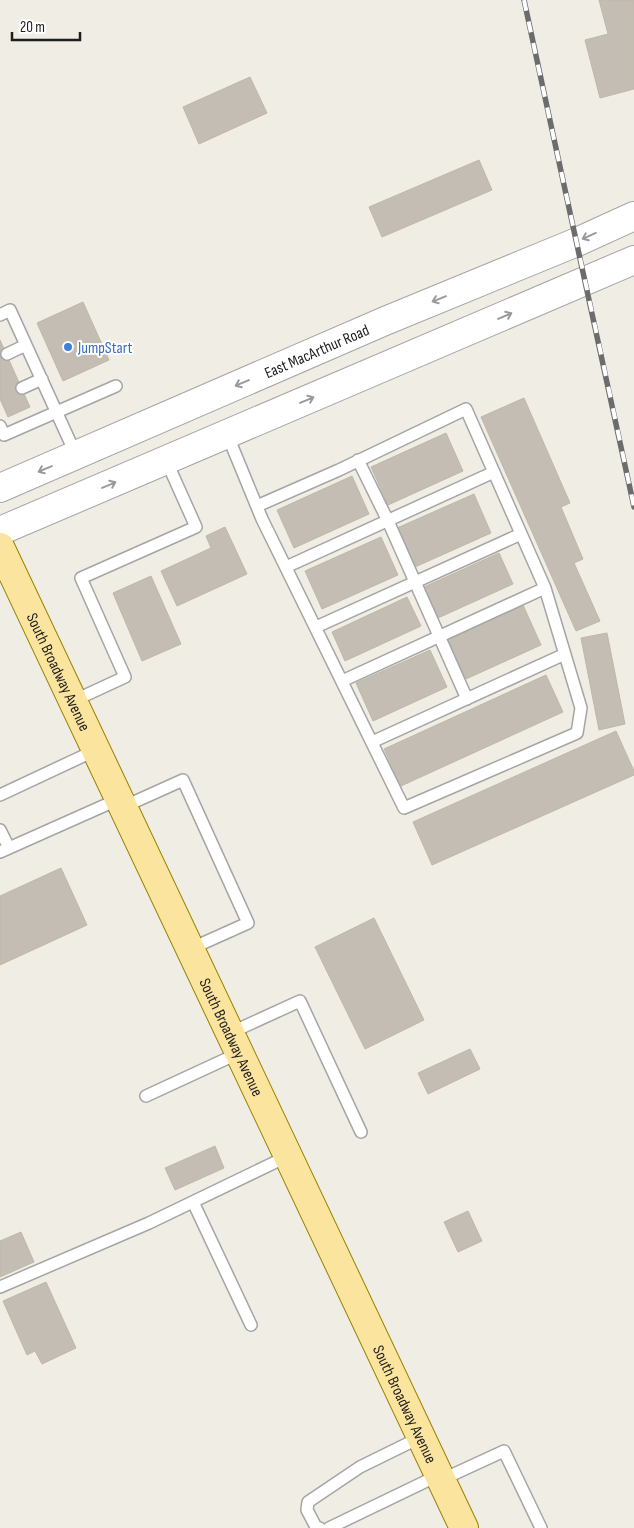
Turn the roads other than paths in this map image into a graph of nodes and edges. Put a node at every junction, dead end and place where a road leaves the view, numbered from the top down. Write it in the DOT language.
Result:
graph roads {
  1 [pos="634,216"];
  2 [pos="634,260"];
  3 [pos="0,315"];
  4 [pos="26,345"];
  5 [pos="6,354"];
  6 [pos="42,379"];
  7 [pos="116,386"];
  8 [pos="22,388"];
  9 [pos="57,412"];
  10 [pos="0,426"];
  11 [pos="228,434"];
  12 [pos="76,455"];
  13 [pos="166,460"];
  14 [pos="358,460"];
  15 [pos="494,472"];
  16 [pos="0,488"];
  17 [pos="257,506"];
  18 [pos="388,521"];
  19 [pos="0,531"];
  20 [pos="522,534"];
  21 [pos="0,547"];
  22 [pos="286,567"];
  23 [pos="415,583"];
  24 [pos="545,588"];
  25 [pos="316,627"];
  26 [pos="440,636"];
  27 [pos="565,654"];
  28 [pos="342,681"];
  29 [pos="467,699"];
  30 [pos="73,700"];
  31 [pos="372,742"];
  32 [pos="96,750"];
  33 [pos="0,796"];
  34 [pos="121,803"];
  35 [pos="0,830"];
  36 [pos="4,850"];
  37 [pos="190,949"];
  38 [pos="235,1043"];
  39 [pos="146,1096"];
  40 [pos="361,1132"];
  41 [pos="288,1156"];
  42 [pos="193,1202"];
  43 [pos="0,1287"];
  44 [pos="251,1325"];
  45 [pos="421,1437"];
  46 [pos="440,1478"];
  47 [pos="462,1527"];
  48 [pos="320,1528"];
  49 [pos="329,1528"];
  50 [pos="541,1528"];
  1 -- 12 [label="street, East MacArthur Road, one-way"];
  11 -- 2 [label="street, one-way"];
  3 -- 4 [label="lane"];
  4 -- 5 [label="lane"];
  4 -- 6 [label="lane"];
  6 -- 8 [label="lane"];
  6 -- 9 [label="lane"];
  7 -- 9 [label="lane"];
  9 -- 10 [label="lane"];
  9 -- 12 [label="lane"];
  11 -- 13 [label="street"];
  11 -- 17 [label="lane"];
  12 -- 16 [label="street, East MacArthur Road, one-way"];
  19 -- 13 [label="street, one-way"];
  13 -- 30 [label="lane"];
  14 -- 15 [label="lane"];
  14 -- 17 [label="lane"];
  14 -- 18 [label="lane"];
  15 -- 18 [label="lane"];
  15 -- 20 [label="lane"];
  17 -- 22 [label="lane"];
  18 -- 22 [label="lane"];
  18 -- 23 [label="lane"];
  20 -- 23 [label="lane"];
  20 -- 24 [label="lane"];
  21 -- 30 [label="main road, South Broadway Avenue"];
  22 -- 25 [label="lane"];
  23 -- 25 [label="lane"];
  23 -- 26 [label="lane"];
  24 -- 26 [label="lane"];
  24 -- 27 [label="lane"];
  25 -- 28 [label="lane"];
  26 -- 28 [label="lane"];
  26 -- 29 [label="lane"];
  27 -- 29 [label="lane"];
  27 -- 31 [label="lane"];
  28 -- 31 [label="lane"];
  29 -- 31 [label="lane"];
  30 -- 32 [label="main road, South Broadway Avenue"];
  32 -- 33 [label="lane"];
  32 -- 34 [label="main road, South Broadway Avenue"];
  34 -- 36 [label="lane"];
  34 -- 37 [label="main road, South Broadway Avenue"];
  34 -- 37 [label="lane"];
  35 -- 36 [label="lane"];
  37 -- 38 [label="main road, South Broadway Avenue"];
  38 -- 39 [label="lane"];
  38 -- 40 [label="lane"];
  38 -- 41 [label="main road, South Broadway Avenue"];
  41 -- 42 [label="lane"];
  41 -- 45 [label="main road, South Broadway Avenue"];
  42 -- 43 [label="lane"];
  42 -- 44 [label="lane"];
  45 -- 46 [label="main road, South Broadway Avenue"];
  45 -- 48 [label="lane"];
  46 -- 47 [label="main road, South Broadway Avenue"];
  46 -- 49 [label="lane"];
  46 -- 50 [label="lane"];
}
